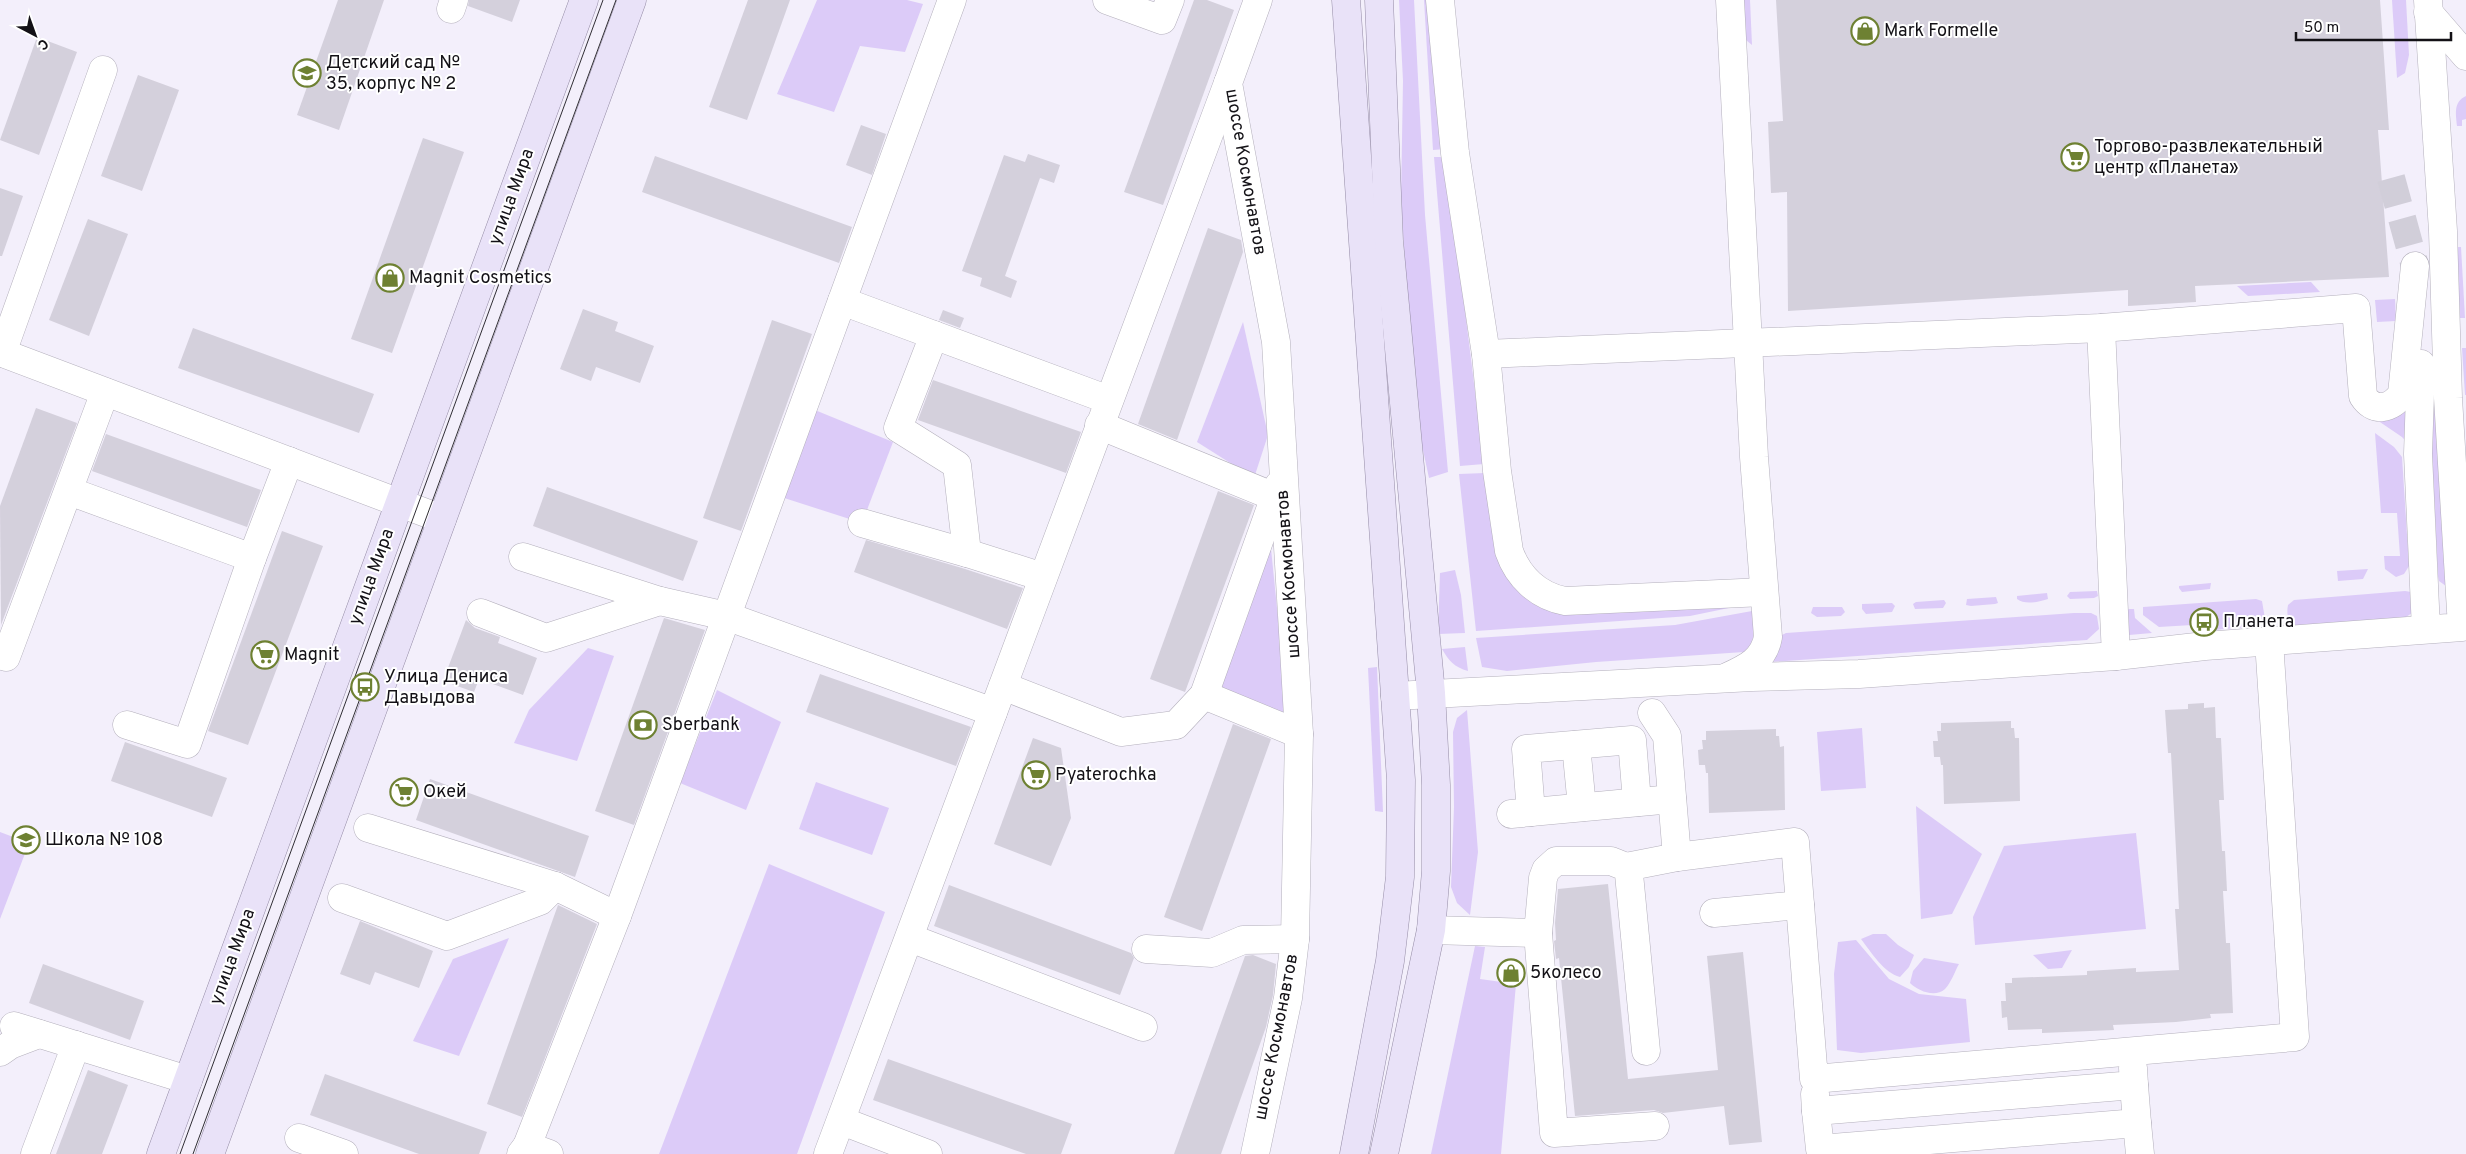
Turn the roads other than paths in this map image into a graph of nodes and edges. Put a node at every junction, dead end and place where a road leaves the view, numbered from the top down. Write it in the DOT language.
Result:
graph roads {
  1 [pos="584,0"];
  2 [pos="632,0"];
  3 [pos="952,0"];
  4 [pos="1107,0"];
  5 [pos="1170,0"];
  6 [pos="1258,0"];
  7 [pos="1346,0"];
  8 [pos="1380,0"];
  9 [pos="1440,0"];
  10 [pos="1730,0"];
  11 [pos="2428,6"];
  12 [pos="2466,56"];
  13 [pos="103,70"];
  14 [pos="1228,82"];
  15 [pos="842,301"];
  16 [pos="2101,328"];
  17 [pos="934,335"];
  18 [pos="1749,344"];
  19 [pos="1,352"];
  20 [pos="1486,354"];
  21 [pos="105,392"];
  22 [pos="1109,400"];
  23 [pos="1099,425"];
  24 [pos="289,461"];
  25 [pos="1279,486"];
  26 [pos="69,491"];
  27 [pos="399,503"];
  28 [pos="442,519"];
  29 [pos="862,523"];
  30 [pos="967,553"];
  31 [pos="523,557"];
  32 [pos="252,558"];
  33 [pos="1043,577"];
  34 [pos="1764,592"];
  35 [pos="660,601"];
  36 [pos="481,613"];
  37 [pos="726,616"];
  38 [pos="2464,627"];
  39 [pos="2426,629"];
  40 [pos="2269,641"];
  41 [pos="2116,656"];
  42 [pos="6,657"];
  43 [pos="1726,678"];
  44 [pos="1003,686"];
  45 [pos="1431,693"];
  46 [pos="1204,695"];
  47 [pos="1395,696"];
  48 [pos="993,712"];
  49 [pos="1652,713"];
  50 [pos="126,725"];
  51 [pos="1299,734"];
  52 [pos="1576,745"];
  53 [pos="1672,799"];
  54 [pos="1637,802"];
  55 [pos="1582,807"];
  56 [pos="368,828"];
  57 [pos="1677,857"];
  58 [pos="1626,867"];
  59 [pos="555,886"];
  60 [pos="342,898"];
  61 [pos="1800,905"];
  62 [pos="1714,913"];
  63 [pos="616,916"];
  64 [pos="1431,930"];
  65 [pos="1538,933"];
  66 [pos="910,938"];
  67 [pos="1295,939"];
  68 [pos="1146,949"];
  69 [pos="1143,1027"];
  70 [pos="76,1045"];
  71 [pos="1646,1051"];
  72 [pos="2132,1051"];
  73 [pos="0,1052"];
  74 [pos="1814,1079"];
  75 [pos="188,1080"];
  76 [pos="2134,1086"];
  77 [pos="1816,1111"];
  78 [pos="842,1120"];
  79 [pos="2137,1123"];
  80 [pos="1655,1126"];
  81 [pos="299,1138"];
  82 [pos="2001,1144"];
  83 [pos="533,1151"];
  84 [pos="1818,1152"];
  85 [pos="35,1154"];
  86 [pos="161,1154"];
  87 [pos="210,1154"];
  88 [pos="344,1154"];
  89 [pos="828,1154"];
  90 [pos="928,1154"];
  91 [pos="1255,1154"];
  92 [pos="1354,1154"];
  93 [pos="1384,1154"];
  94 [pos="2140,1154"];
  1 -- 27 [label="main road, улица Мира"];
  2 -- 28 [label="main road"];
  3 -- 15 [label="street"];
  4 -- 5 [label="street"];
  6 -- 14 [label="street, шоссе Космонавтов"];
  7 -- 47 [label="main road"];
  8 -- 45 [label="main road"];
  9 -- 20 [label="street"];
  10 -- 18 [label="street"];
  11 -- 12 [label="street"];
  11 -- 38 [label="street"];
  13 -- 19 [label="street"];
  14 -- 22 [label="street"];
  14 -- 25 [label="street, шоссе Космонавтов"];
  15 -- 17 [label="street"];
  15 -- 37 [label="street"];
  16 -- 18 [label="street"];
  16 -- 39 [label="street"];
  16 -- 41 [label="street"];
  17 -- 22 [label="street"];
  17 -- 30 [label="street"];
  18 -- 20 [label="street"];
  18 -- 34 [label="street"];
  19 -- 21 [label="street"];
  20 -- 34 [label="street"];
  21 -- 24 [label="street"];
  21 -- 26 [label="street"];
  22 -- 23 [label="street"];
  23 -- 25 [label="street"];
  23 -- 33 [label="street"];
  24 -- 27 [label="street"];
  24 -- 32 [label="street"];
  25 -- 46 [label="street"];
  25 -- 51 [label="street, шоссе Космонавтов"];
  26 -- 32 [label="street"];
  26 -- 42 [label="street"];
  27 -- 28 [label="street"];
  27 -- 75 [label="main road, улица Мира"];
  28 -- 87 [label="main road"];
  29 -- 30 [label="street"];
  30 -- 33 [label="street"];
  31 -- 35 [label="street"];
  32 -- 50 [label="street"];
  33 -- 44 [label="street"];
  34 -- 43 [label="street"];
  35 -- 36 [label="street"];
  35 -- 37 [label="street"];
  37 -- 48 [label="street"];
  37 -- 63 [label="street"];
  38 -- 39 [label="street"];
  39 -- 40 [label="street"];
  40 -- 41 [label="street"];
  40 -- 72 [label="street"];
  41 -- 43 [label="street"];
  43 -- 45 [label="street"];
  44 -- 46 [label="street"];
  44 -- 48 [label="street"];
  45 -- 47 [label="street"];
  45 -- 64 [label="main road"];
  46 -- 51 [label="street"];
  47 -- 92 [label="main road"];
  48 -- 66 [label="street"];
  49 -- 53 [label="street"];
  51 -- 67 [label="street, шоссе Космонавтов"];
  52 -- 54 [label="street"];
  52 -- 55 [label="street"];
  52 -- 55 [label="street"];
  53 -- 54 [label="street"];
  53 -- 57 [label="street"];
  54 -- 55 [label="street"];
  56 -- 59 [label="street"];
  57 -- 58 [label="street"];
  57 -- 61 [label="street"];
  58 -- 65 [label="street"];
  58 -- 71 [label="street"];
  59 -- 60 [label="street"];
  59 -- 63 [label="street"];
  61 -- 62 [label="street"];
  61 -- 74 [label="street"];
  63 -- 83 [label="street"];
  64 -- 65 [label="street"];
  64 -- 93 [label="main road"];
  65 -- 80 [label="street"];
  66 -- 69 [label="street"];
  66 -- 78 [label="street"];
  67 -- 68 [label="street"];
  67 -- 91 [label="street, шоссе Космонавтов"];
  70 -- 73 [label="street"];
  70 -- 75 [label="street"];
  70 -- 85 [label="street"];
  72 -- 74 [label="street"];
  72 -- 76 [label="street"];
  74 -- 77 [label="street"];
  75 -- 86 [label="main road, улица Мира"];
  76 -- 77 [label="street"];
  76 -- 79 [label="street"];
  77 -- 84 [label="street"];
  78 -- 89 [label="street"];
  78 -- 90 [label="street"];
  79 -- 82 [label="street"];
  79 -- 94 [label="street"];
  81 -- 88 [label="street"];
  82 -- 84 [label="street"];
}
